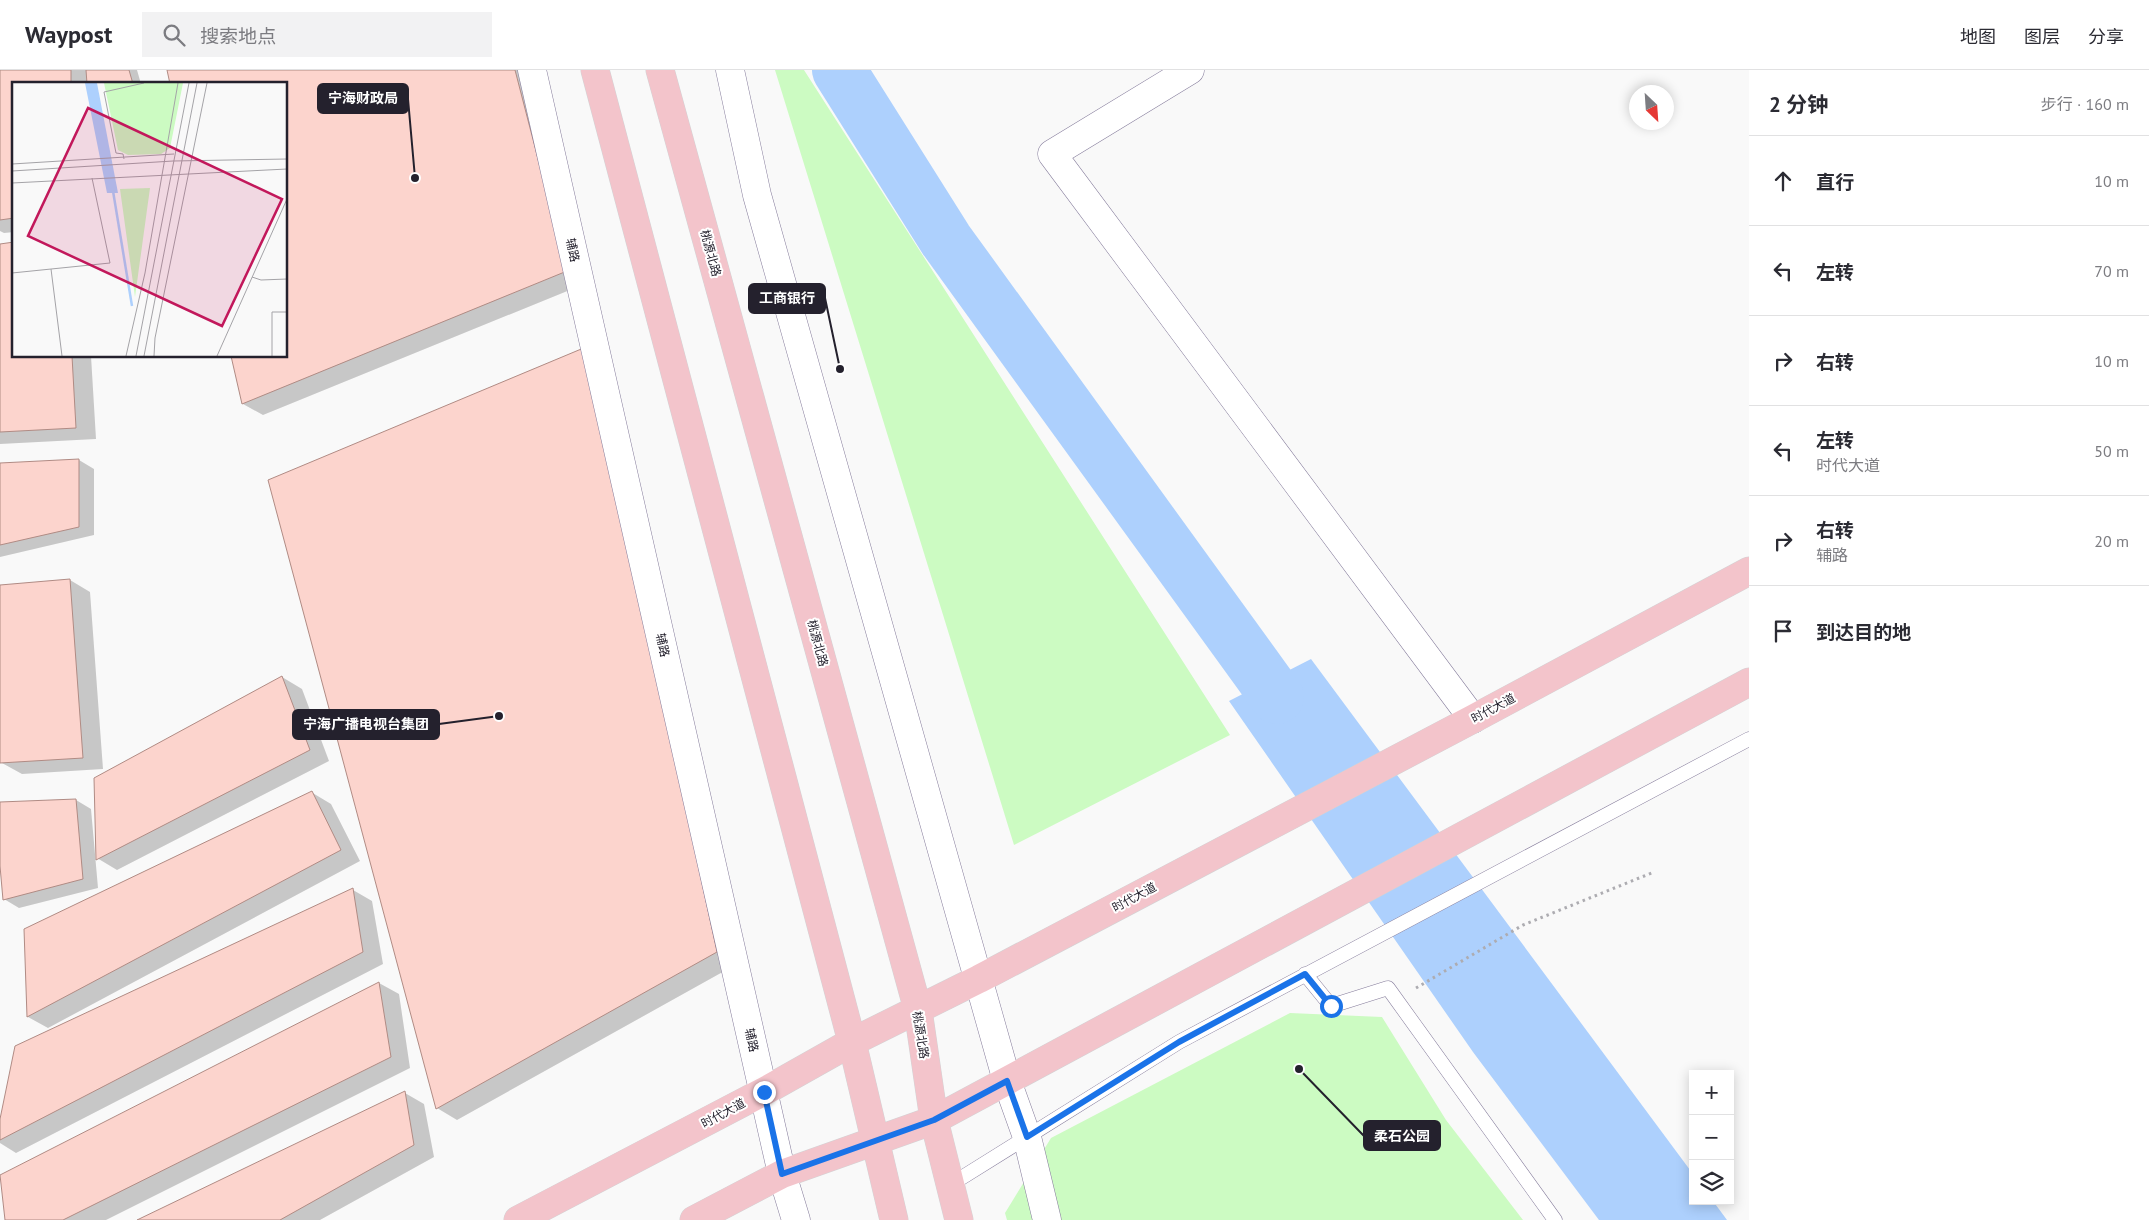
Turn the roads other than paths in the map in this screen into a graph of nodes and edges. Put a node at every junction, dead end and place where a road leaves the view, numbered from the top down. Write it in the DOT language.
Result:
graph roads {
  1 [pos="532,70"];
  2 [pos="595,70"];
  3 [pos="660,70"];
  4 [pos="730,70"];
  5 [pos="1190,70"];
  6 [pos="1749,571"];
  7 [pos="1749,682"];
  8 [pos="1474,719"];
  9 [pos="1749,739"];
  10 [pos="1305,974"];
  11 [pos="979,979"];
  12 [pos="918,1010"];
  13 [pos="852,1042"];
  14 [pos="1007,1081"];
  15 [pos="764,1092"];
  16 [pos="934,1120"];
  17 [pos="1027,1137"];
  18 [pos="875,1142"];
  19 [pos="782,1174"];
  20 [pos="950,1185"];
  21 [pos="518,1220"];
  22 [pos="694,1220"];
  23 [pos="796,1220"];
  24 [pos="894,1220"];
  25 [pos="959,1220"];
  26 [pos="1047,1220"];
  27 [pos="1555,1220"];
  1 -- 15 [label="street, 辅路"];
  2 -- 13 [label="main road"];
  3 -- 12 [label="main road, 桃源北路"];
  4 -- 11 [label="street"];
  5 -- 8 [label="street"];
  6 -- 8 [label="main road, 时代大道"];
  7 -- 14 [label="main road"];
  8 -- 11 [label="main road, 时代大道"];
  9 -- 10 [label="lane"];
  10 -- 17 [label="lane"];
  10 -- 27 [label="lane"];
  11 -- 12 [label="main road, 时代大道"];
  11 -- 14 [label="street"];
  12 -- 13 [label="main road, 时代大道"];
  12 -- 16 [label="main road, 桃源北路"];
  13 -- 15 [label="main road, 时代大道"];
  13 -- 18 [label="main road"];
  14 -- 16 [label="main road"];
  14 -- 17 [label="street"];
  15 -- 19 [label="street, 辅路"];
  15 -- 21 [label="main road, 时代大道"];
  16 -- 18 [label="main road"];
  16 -- 20 [label="main road, 桃源北路"];
  17 -- 20 [label="lane"];
  17 -- 26 [label="street"];
  18 -- 19 [label="main road"];
  18 -- 24 [label="main road"];
  19 -- 22 [label="main road"];
  19 -- 23 [label="street, 辅路"];
  20 -- 25 [label="main road, 桃源北路"];
}
